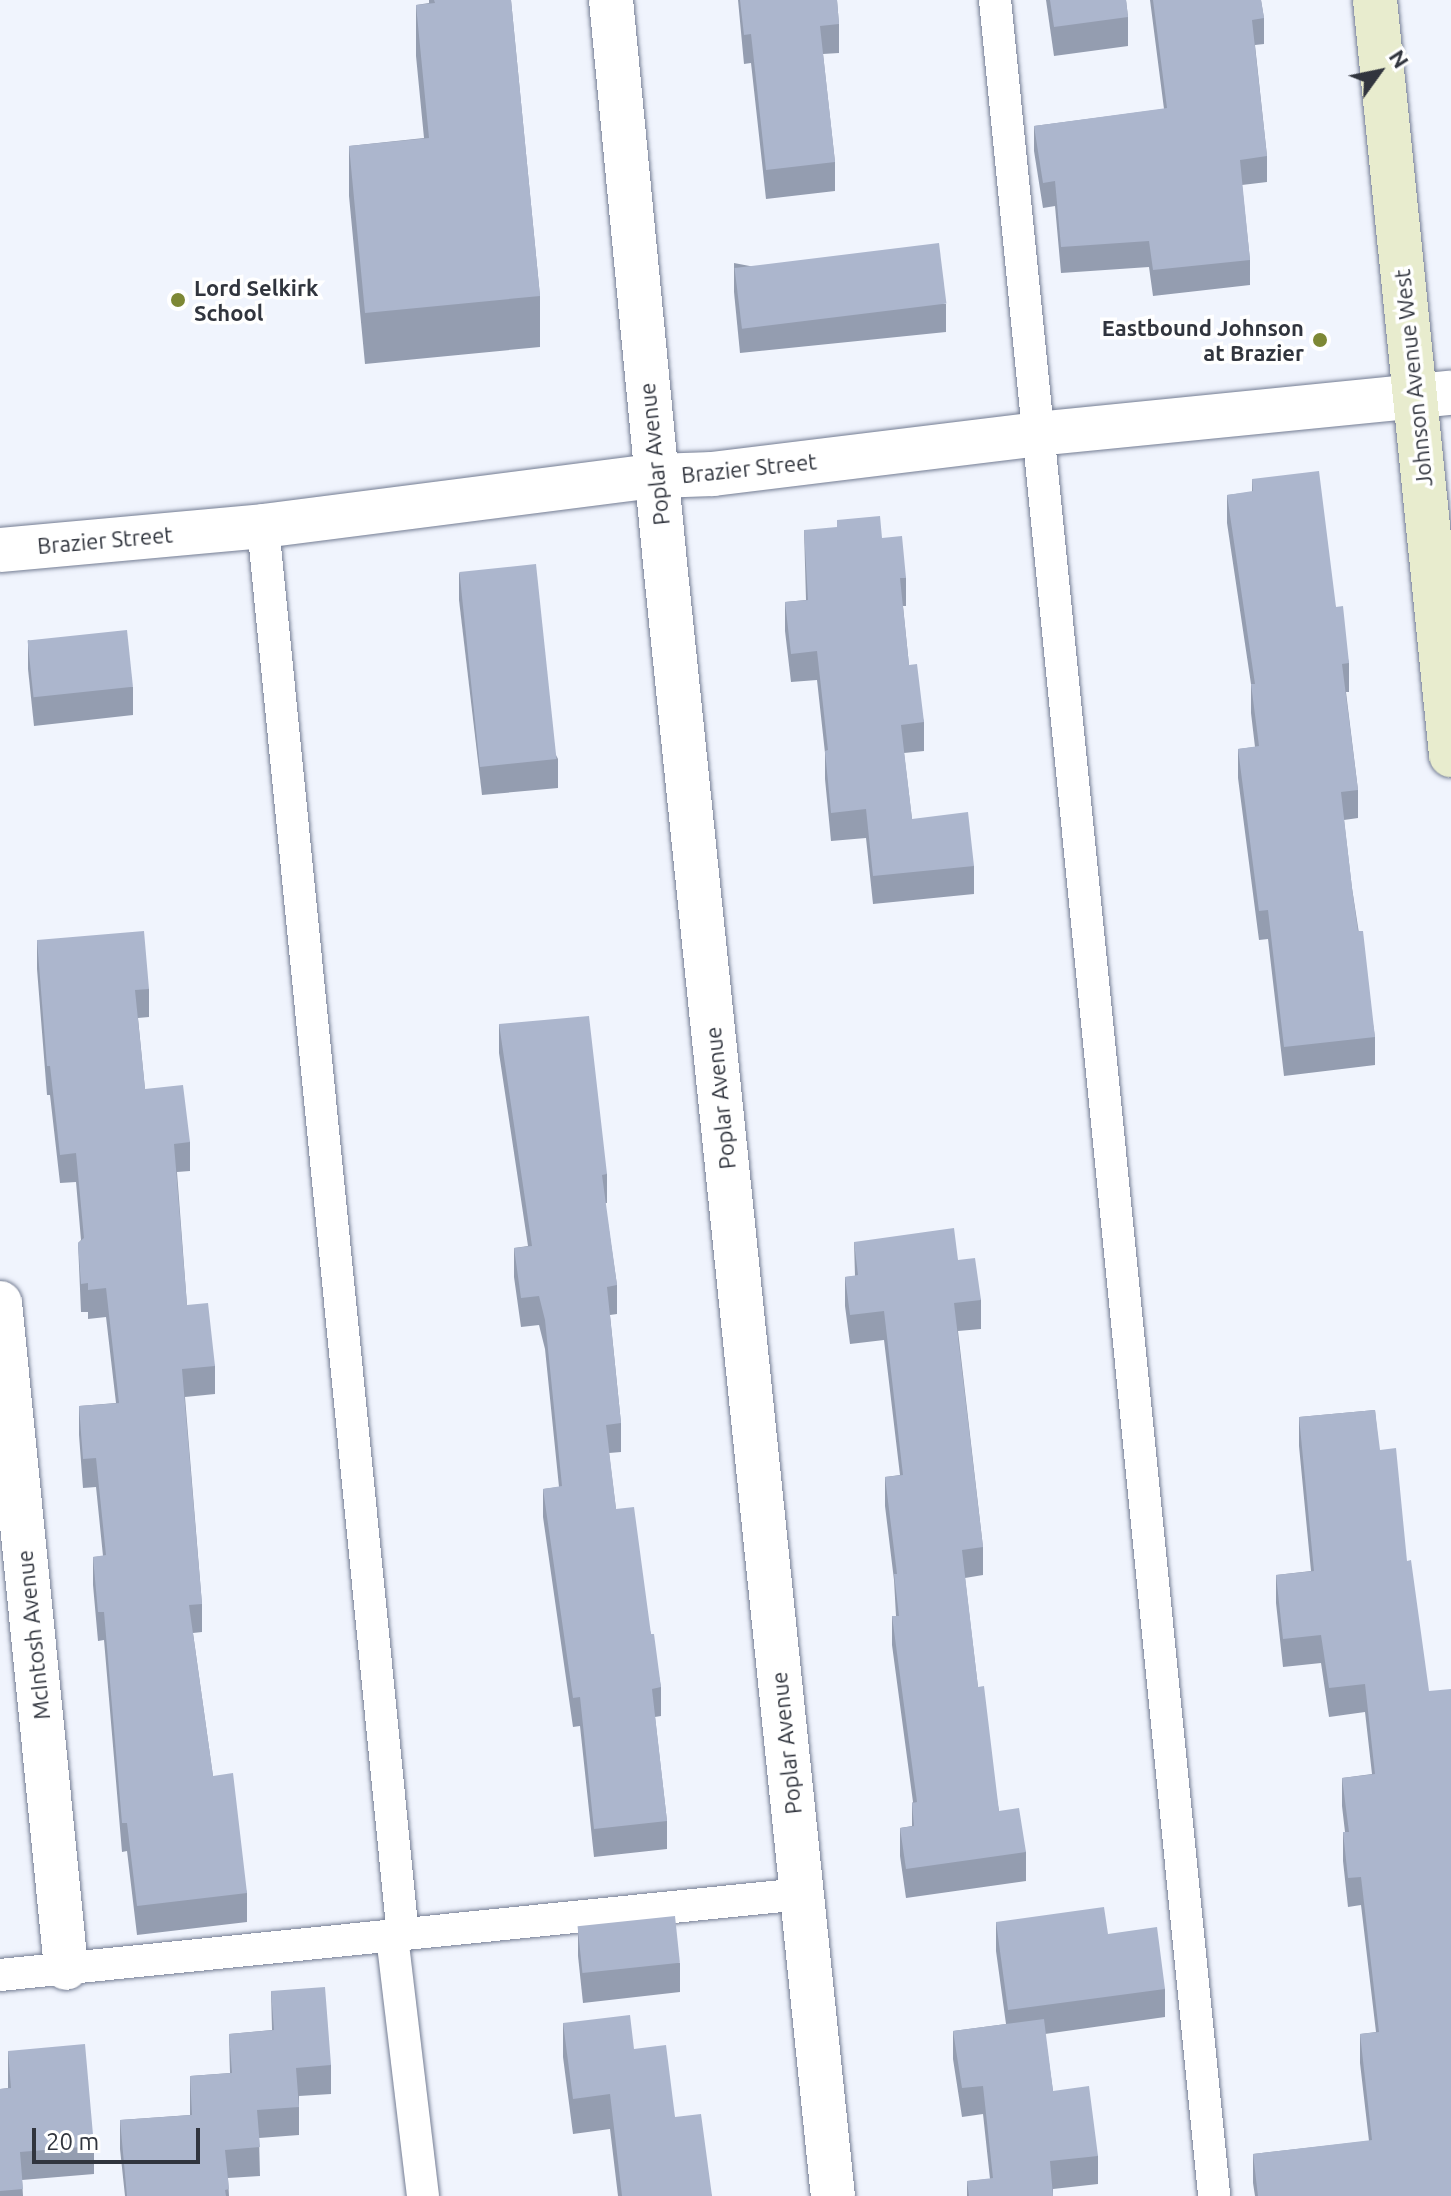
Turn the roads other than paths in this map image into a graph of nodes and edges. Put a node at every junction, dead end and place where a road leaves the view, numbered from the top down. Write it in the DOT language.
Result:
graph roads {
  1 [pos="611,0"];
  2 [pos="995,0"];
  3 [pos="1375,0"];
  4 [pos="1433,395"];
  5 [pos="1037,434"];
  6 [pos="656,476"];
  7 [pos="263,526"];
  8 [pos="0,550"];
  9 [pos="1451,755"];
  10 [pos="0,1303"];
  11 [pos="801,1894"];
  12 [pos="397,1936"];
  13 [pos="66,1968"];
  14 [pos="0,1975"];
  15 [pos="423,2196"];
  16 [pos="833,2196"];
  17 [pos="1214,2196"];
  1 -- 6 [label="street, Poplar Avenue"];
  2 -- 5 [label="lane"];
  3 -- 4 [label="main road, Johnson Avenue West"];
  4 -- 5 [label="street, Brazier Street"];
  4 -- 9 [label="main road, Johnson Avenue West"];
  5 -- 6 [label="street, Brazier Street"];
  5 -- 17 [label="lane"];
  6 -- 7 [label="street, Brazier Street"];
  6 -- 11 [label="street, Poplar Avenue"];
  7 -- 8 [label="street, Brazier Street"];
  7 -- 12 [label="lane"];
  10 -- 13 [label="street, McIntosh Avenue"];
  11 -- 12 [label="lane"];
  11 -- 16 [label="street, Poplar Avenue"];
  12 -- 13 [label="lane"];
  12 -- 15 [label="lane"];
  13 -- 14 [label="lane"];
}
